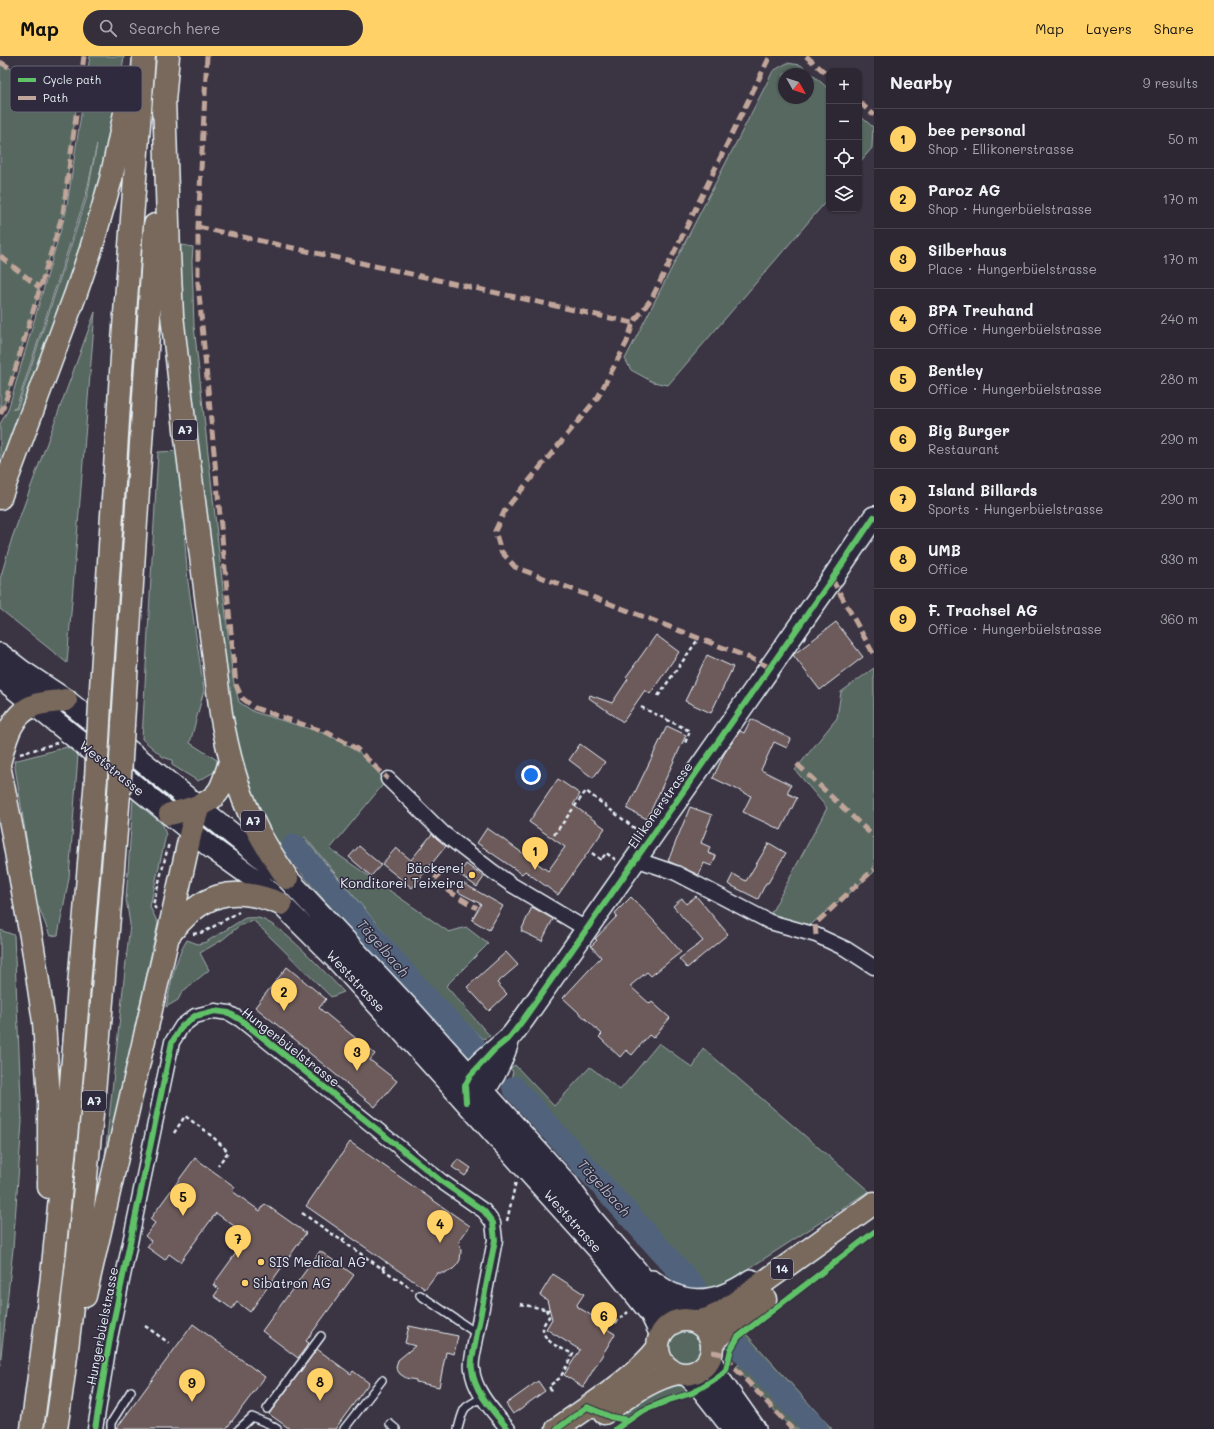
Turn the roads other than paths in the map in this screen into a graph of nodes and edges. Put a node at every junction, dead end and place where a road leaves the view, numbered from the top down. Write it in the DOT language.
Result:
graph roads {
  1 [pos="136,56"];
  2 [pos="144,56"];
  3 [pos="168,56"];
  4 [pos="134,66"];
  5 [pos="142,83"];
  6 [pos="164,97"];
  7 [pos="125,112"];
  8 [pos="140,112"];
  9 [pos="0,498"];
  10 [pos="874,517"];
  11 [pos="0,654"];
  12 [pos="0,677"];
  13 [pos="66,700"];
  14 [pos="35,705"];
  15 [pos="0,760"];
  16 [pos="231,760"];
  17 [pos="0,770"];
  18 [pos="388,779"];
  19 [pos="199,806"];
  20 [pos="170,814"];
  21 [pos="191,831"];
  22 [pos="635,859"];
  23 [pos="287,878"];
  24 [pos="281,904"];
  25 [pos="583,927"];
  26 [pos="178,935"];
  27 [pos="874,967"];
  28 [pos="479,1080"];
  29 [pos="466,1102"];
  30 [pos="871,1208"];
  31 [pos="636,1270"];
  32 [pos="51,1284"];
  33 [pos="420,1295"];
  34 [pos="691,1320"];
  35 [pos="476,1333"];
  36 [pos="321,1336"];
  37 [pos="659,1341"];
  38 [pos="711,1350"];
  39 [pos="682,1374"];
  40 [pos="382,1380"];
  41 [pos="131,1391"];
  42 [pos="484,1397"];
  43 [pos="60,1407"];
  44 [pos="267,1409"];
  45 [pos="390,1424"];
  46 [pos="32,1429"];
  47 [pos="56,1429"];
  48 [pos="95,1429"];
  49 [pos="111,1429"];
  50 [pos="239,1429"];
  51 [pos="277,1429"];
  52 [pos="344,1429"];
  53 [pos="396,1429"];
  54 [pos="458,1429"];
  55 [pos="508,1429"];
  56 [pos="557,1429"];
  57 [pos="580,1429"];
  58 [pos="732,1429"];
  59 [pos="754,1429"];
  1 -- 4 [label="main road"];
  2 -- 5 [label="main road, A7, bridge"];
  3 -- 6 [label="main road, A7"];
  6 -- 16 [label="main road, A7"];
  6 -- 43 [label="main road, A7, bridge"];
  7 -- 9 [label="main road"];
  8 -- 32 [label="main road, A7, bridge"];
  10 -- 22 [label="main road, Ellikonerstrasse"];
  11 -- 13 [label="main road, Weststrasse"];
  12 -- 14 [label="main road, Weststrasse"];
  13 -- 14 [label="main road"];
  13 -- 19 [label="main road, Weststrasse"];
  14 -- 15 [label="main road"];
  14 -- 20 [label="main road, Weststrasse"];
  16 -- 19 [label="main road"];
  16 -- 23 [label="main road, A7"];
  17 -- 32 [label="main road, A7"];
  18 -- 25 [label="street"];
  19 -- 20 [label="main road"];
  19 -- 21 [label="main road, A7"];
  19 -- 23 [label="main road, Weststrasse"];
  20 -- 21 [label="main road, Weststrasse"];
  21 -- 24 [label="main road, Weststrasse"];
  21 -- 26 [label="main road, A7"];
  22 -- 25 [label="main road, Ellikonerstrasse"];
  22 -- 27 [label="street, Ellikonerstrasse"];
  23 -- 28 [label="main road, Weststrasse"];
  24 -- 26 [label="main road, A7"];
  24 -- 29 [label="main road, Weststrasse"];
  25 -- 28 [label="main road, Ellikonerstrasse"];
  26 -- 43 [label="main road, A7"];
  28 -- 29 [label="main road"];
  28 -- 31 [label="main road, Weststrasse"];
  29 -- 37 [label="main road, Weststrasse"];
  30 -- 31 [label="main road, Weststrasse"];
  30 -- 34 [label="main road, 14"];
  30 -- 38 [label="main road, 14"];
  31 -- 34 [label="main road, Weststrasse"];
  32 -- 46 [label="main road, A7"];
  33 -- 35 [label="lane"];
  34 -- 37 [label="main road"];
  34 -- 38 [label="main road"];
  35 -- 42 [label="street, Hungerbüelstrasse"];
  35 -- 48 [label="street, Hungerbüelstrasse"];
  36 -- 44 [label="lane"];
  37 -- 39 [label="main road"];
  37 -- 56 [label="main road"];
  38 -- 39 [label="main road"];
  38 -- 59 [label="main road"];
  39 -- 57 [label="main road"];
  39 -- 58 [label="main road"];
  40 -- 52 [label="lane"];
  41 -- 49 [label="lane"];
  42 -- 54 [label="lane"];
  42 -- 55 [label="street, Hungerbüelstrasse"];
  43 -- 47 [label="main road, A7"];
  45 -- 53 [label="lane"];
  50 -- 51 [label="lane"];
}
